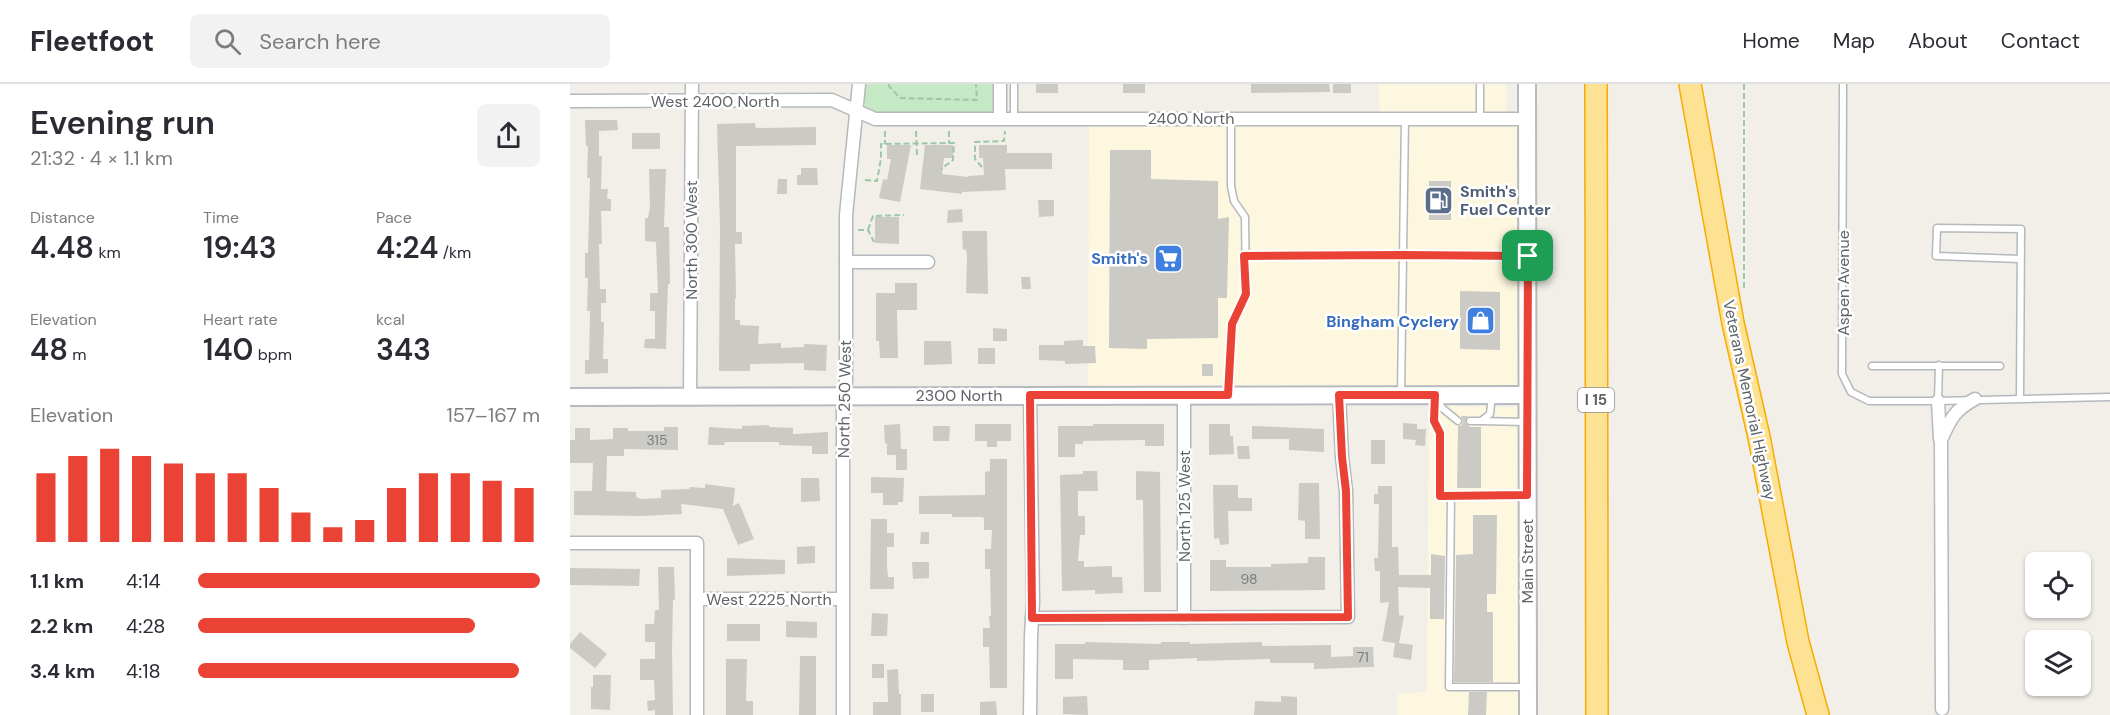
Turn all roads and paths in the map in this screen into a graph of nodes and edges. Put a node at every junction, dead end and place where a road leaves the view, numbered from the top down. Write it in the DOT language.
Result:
graph roads {
  1 [pos="692,84"];
  2 [pos="859,84"];
  3 [pos="889,84"];
  4 [pos="976,84"];
  5 [pos="1000,84"];
  6 [pos="1014,84"];
  7 [pos="1480,84"];
  8 [pos="1527,84"];
  9 [pos="1596,84"];
  10 [pos="1690,84"];
  11 [pos="1744,84"];
  12 [pos="1843,84"];
  13 [pos="570,101"];
  14 [pos="692,101"];
  15 [pos="857,111"];
  16 [pos="1000,118"];
  17 [pos="1014,118"];
  18 [pos="1231,118"];
  19 [pos="1405,118"];
  20 [pos="1480,118"];
  21 [pos="1527,118"];
  22 [pos="885,131"];
  23 [pos="916,131"];
  24 [pos="950,131"];
  25 [pos="1005,131"];
  26 [pos="950,143"];
  27 [pos="885,144"];
  28 [pos="916,144"];
  29 [pos="917,155"];
  30 [pos="982,167"];
  31 [pos="940,169"];
  32 [pos="865,180"];
  33 [pos="904,215"];
  34 [pos="858,230"];
  35 [pos="868,230"];
  36 [pos="874,242"];
  37 [pos="1403,255"];
  38 [pos="1244,256"];
  39 [pos="1528,256"];
  40 [pos="2020,259"];
  41 [pos="846,262"];
  42 [pos="928,262"];
  43 [pos="1744,292"];
  44 [pos="1939,365"];
  45 [pos="1872,366"];
  46 [pos="2000,366"];
  47 [pos="844,395"];
  48 [pos="1030,395"];
  49 [pos="1184,395"];
  50 [pos="1228,395"];
  51 [pos="1339,395"];
  52 [pos="1401,395"];
  53 [pos="1435,395"];
  54 [pos="1492,395"];
  55 [pos="1527,395"];
  56 [pos="570,397"];
  57 [pos="690,397"];
  58 [pos="2020,398"];
  59 [pos="2110,398"];
  60 [pos="1974,399"];
  61 [pos="1938,401"];
  62 [pos="1458,421"];
  63 [pos="1470,422"];
  64 [pos="1481,422"];
  65 [pos="1527,422"];
  66 [pos="1941,440"];
  67 [pos="1527,495"];
  68 [pos="1451,496"];
  69 [pos="570,543"];
  70 [pos="697,599"];
  71 [pos="842,599"];
  72 [pos="1032,618"];
  73 [pos="1184,618"];
  74 [pos="1528,687"];
  75 [pos="1942,709"];
  76 [pos="697,715"];
  77 [pos="843,715"];
  78 [pos="1030,715"];
  79 [pos="1528,715"];
  80 [pos="1596,715"];
  81 [pos="1818,715"];
  1 -- 14 [label="street, North 300 West"];
  2 -- 15 [label="street, North 250 West"];
  3 -- 4 [label="path"];
  5 -- 16 [label="street"];
  6 -- 17 [label="lane"];
  7 -- 20 [label="lane"];
  8 -- 21 [label="street, Main Street"];
  9 -- 80 [label="highway, I 15"];
  10 -- 81 [label="highway, Veterans Memorial Highway"];
  11 -- 43 [label="path"];
  12 -- 61 [label="lane, Aspen Avenue"];
  13 -- 14 [label="street, West 2400 North"];
  14 -- 15 [label="street, West 2400 North"];
  14 -- 57 [label="street, North 300 West"];
  15 -- 16 [label="street, 2400 North"];
  15 -- 41 [label="street, North 250 West"];
  16 -- 17 [label="street, 2400 North"];
  17 -- 18 [label="street, 2400 North"];
  18 -- 19 [label="street, 2400 North"];
  18 -- 38 [label="lane"];
  19 -- 20 [label="street, 2400 North"];
  19 -- 37 [label="lane"];
  20 -- 21 [label="street, 2400 North"];
  21 -- 39 [label="street, Main Street"];
  22 -- 27 [label="path"];
  23 -- 28 [label="path"];
  24 -- 26 [label="path"];
  25 -- 30 [label="path"];
  26 -- 28 [label="path"];
  26 -- 31 [label="path"];
  27 -- 28 [label="path"];
  27 -- 32 [label="path"];
  28 -- 29 [label="path"];
  33 -- 35 [label="path"];
  34 -- 35 [label="path"];
  35 -- 36 [label="path"];
  37 -- 38 [label="lane"];
  37 -- 39 [label="lane"];
  37 -- 52 [label="lane"];
  38 -- 50 [label="lane"];
  39 -- 55 [label="street, Main Street"];
  40 -- 40 [label="lane"];
  40 -- 58 [label="lane"];
  41 -- 42 [label="street"];
  41 -- 47 [label="street, North 250 West"];
  44 -- 45 [label="lane"];
  44 -- 46 [label="lane"];
  44 -- 61 [label="lane"];
  47 -- 48 [label="street, 2300 North"];
  47 -- 57 [label="street, 2300 North"];
  47 -- 71 [label="street, North 250 West"];
  48 -- 49 [label="street, 2300 North"];
  48 -- 72 [label="street"];
  49 -- 50 [label="street, 2300 North"];
  49 -- 73 [label="street, North 125 West"];
  50 -- 51 [label="street, 2300 North"];
  51 -- 52 [label="street, 2300 North"];
  51 -- 73 [label="street"];
  52 -- 53 [label="street, 2300 North"];
  53 -- 54 [label="street, 2300 North"];
  53 -- 62 [label="lane"];
  53 -- 68 [label="lane"];
  54 -- 55 [label="street, 2300 North"];
  54 -- 64 [label="lane"];
  55 -- 65 [label="street, Main Street"];
  56 -- 57 [label="street, 2300 North"];
  58 -- 59 [label="lane, Aspen Avenue"];
  58 -- 60 [label="lane, Aspen Avenue"];
  60 -- 61 [label="lane, Aspen Avenue"];
  60 -- 66 [label="street"];
  61 -- 66 [label="street"];
  63 -- 64 [label="lane"];
  64 -- 65 [label="lane"];
  65 -- 67 [label="street, Main Street"];
  66 -- 75 [label="street"];
  67 -- 68 [label="lane"];
  67 -- 74 [label="street, Main Street"];
  68 -- 74 [label="lane"];
  69 -- 70 [label="street"];
  70 -- 71 [label="street, West 2225 North"];
  70 -- 76 [label="street"];
  71 -- 77 [label="street, North 250 West"];
  72 -- 73 [label="street"];
  72 -- 78 [label="street"];
  74 -- 79 [label="street, Main Street"];
}
